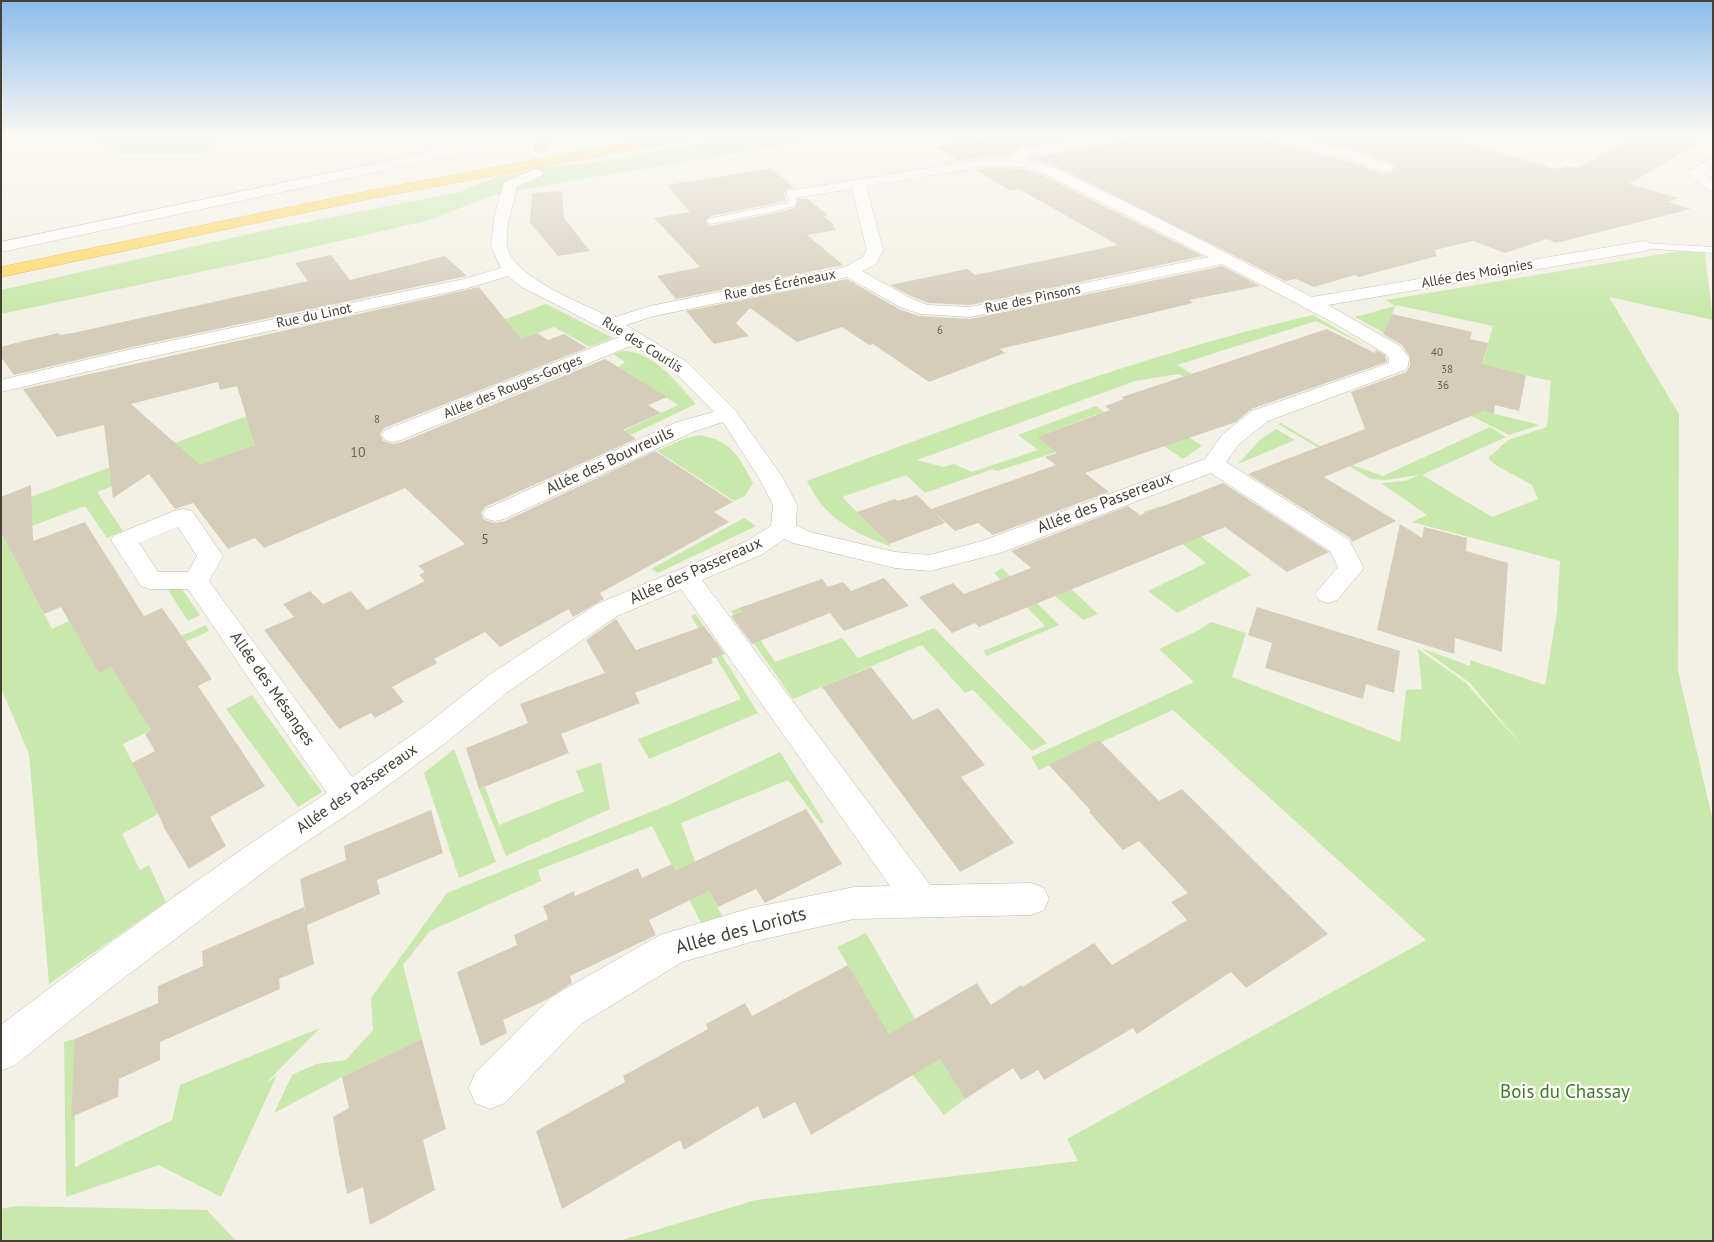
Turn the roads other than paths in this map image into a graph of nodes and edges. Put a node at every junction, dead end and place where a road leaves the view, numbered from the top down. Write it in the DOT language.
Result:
graph roads {
  1 [pos="268,192"];
  2 [pos="334,192"];
  3 [pos="384,192"];
  4 [pos="508,192"];
  5 [pos="808,192"];
  6 [pos="860,192"];
  7 [pos="1093,192"];
  8 [pos="793,194"];
  9 [pos="711,221"];
  10 [pos="1644,246"];
  11 [pos="1,247"];
  12 [pos="1713,250"];
  13 [pos="1222,259"];
  14 [pos="1,260"];
  15 [pos="511,270"];
  16 [pos="850,271"];
  17 [pos="1,272"];
  18 [pos="1310,303"];
  19 [pos="611,324"];
  20 [pos="634,338"];
  21 [pos="1,386"];
  22 [pos="728,414"];
  23 [pos="393,435"];
  24 [pos="1213,464"];
  25 [pos="495,514"];
  26 [pos="783,529"];
  27 [pos="688,577"];
  28 [pos="196,581"];
  29 [pos="1328,594"];
  30 [pos="348,797"];
  31 [pos="1031,899"];
  32 [pos="920,901"];
  33 [pos="1,1051"];
  34 [pos="490,1088"];
  1 -- 11 [label="street"];
  2 -- 14 [label="highway"];
  3 -- 17 [label="highway"];
  4 -- 15 [label="street"];
  5 -- 8 [label="street"];
  6 -- 16 [label="street, Rue des Écréneaux"];
  7 -- 13 [label="street"];
  8 -- 9 [label="lane"];
  10 -- 12 [label="lane"];
  10 -- 18 [label="street, Allée des Moignies"];
  13 -- 16 [label="street, Rue des Pinsons"];
  13 -- 18 [label="street"];
  15 -- 19 [label="street, Rue des Courlis"];
  15 -- 21 [label="street, Rue du Linot"];
  16 -- 19 [label="street, Rue des Écréneaux"];
  18 -- 24 [label="street"];
  19 -- 20 [label="street, Rue des Courlis"];
  20 -- 22 [label="street, Rue des Courlis"];
  20 -- 23 [label="street, Allée des Rouges-Gorges"];
  22 -- 25 [label="street, Allée des Bouvreuils"];
  22 -- 26 [label="street, Rue des Courlis"];
  24 -- 26 [label="street, Allée des Passereaux"];
  24 -- 29 [label="street"];
  26 -- 27 [label="street, Allée des Passereaux"];
  27 -- 30 [label="street, Allée des Passereaux"];
  27 -- 32 [label="street"];
  28 -- 30 [label="street, Allée des Mésanges"];
  30 -- 33 [label="street, Allée des Passereaux"];
  31 -- 32 [label="street, Allée des Loriots"];
  32 -- 34 [label="street, Allée des Loriots"];
}
